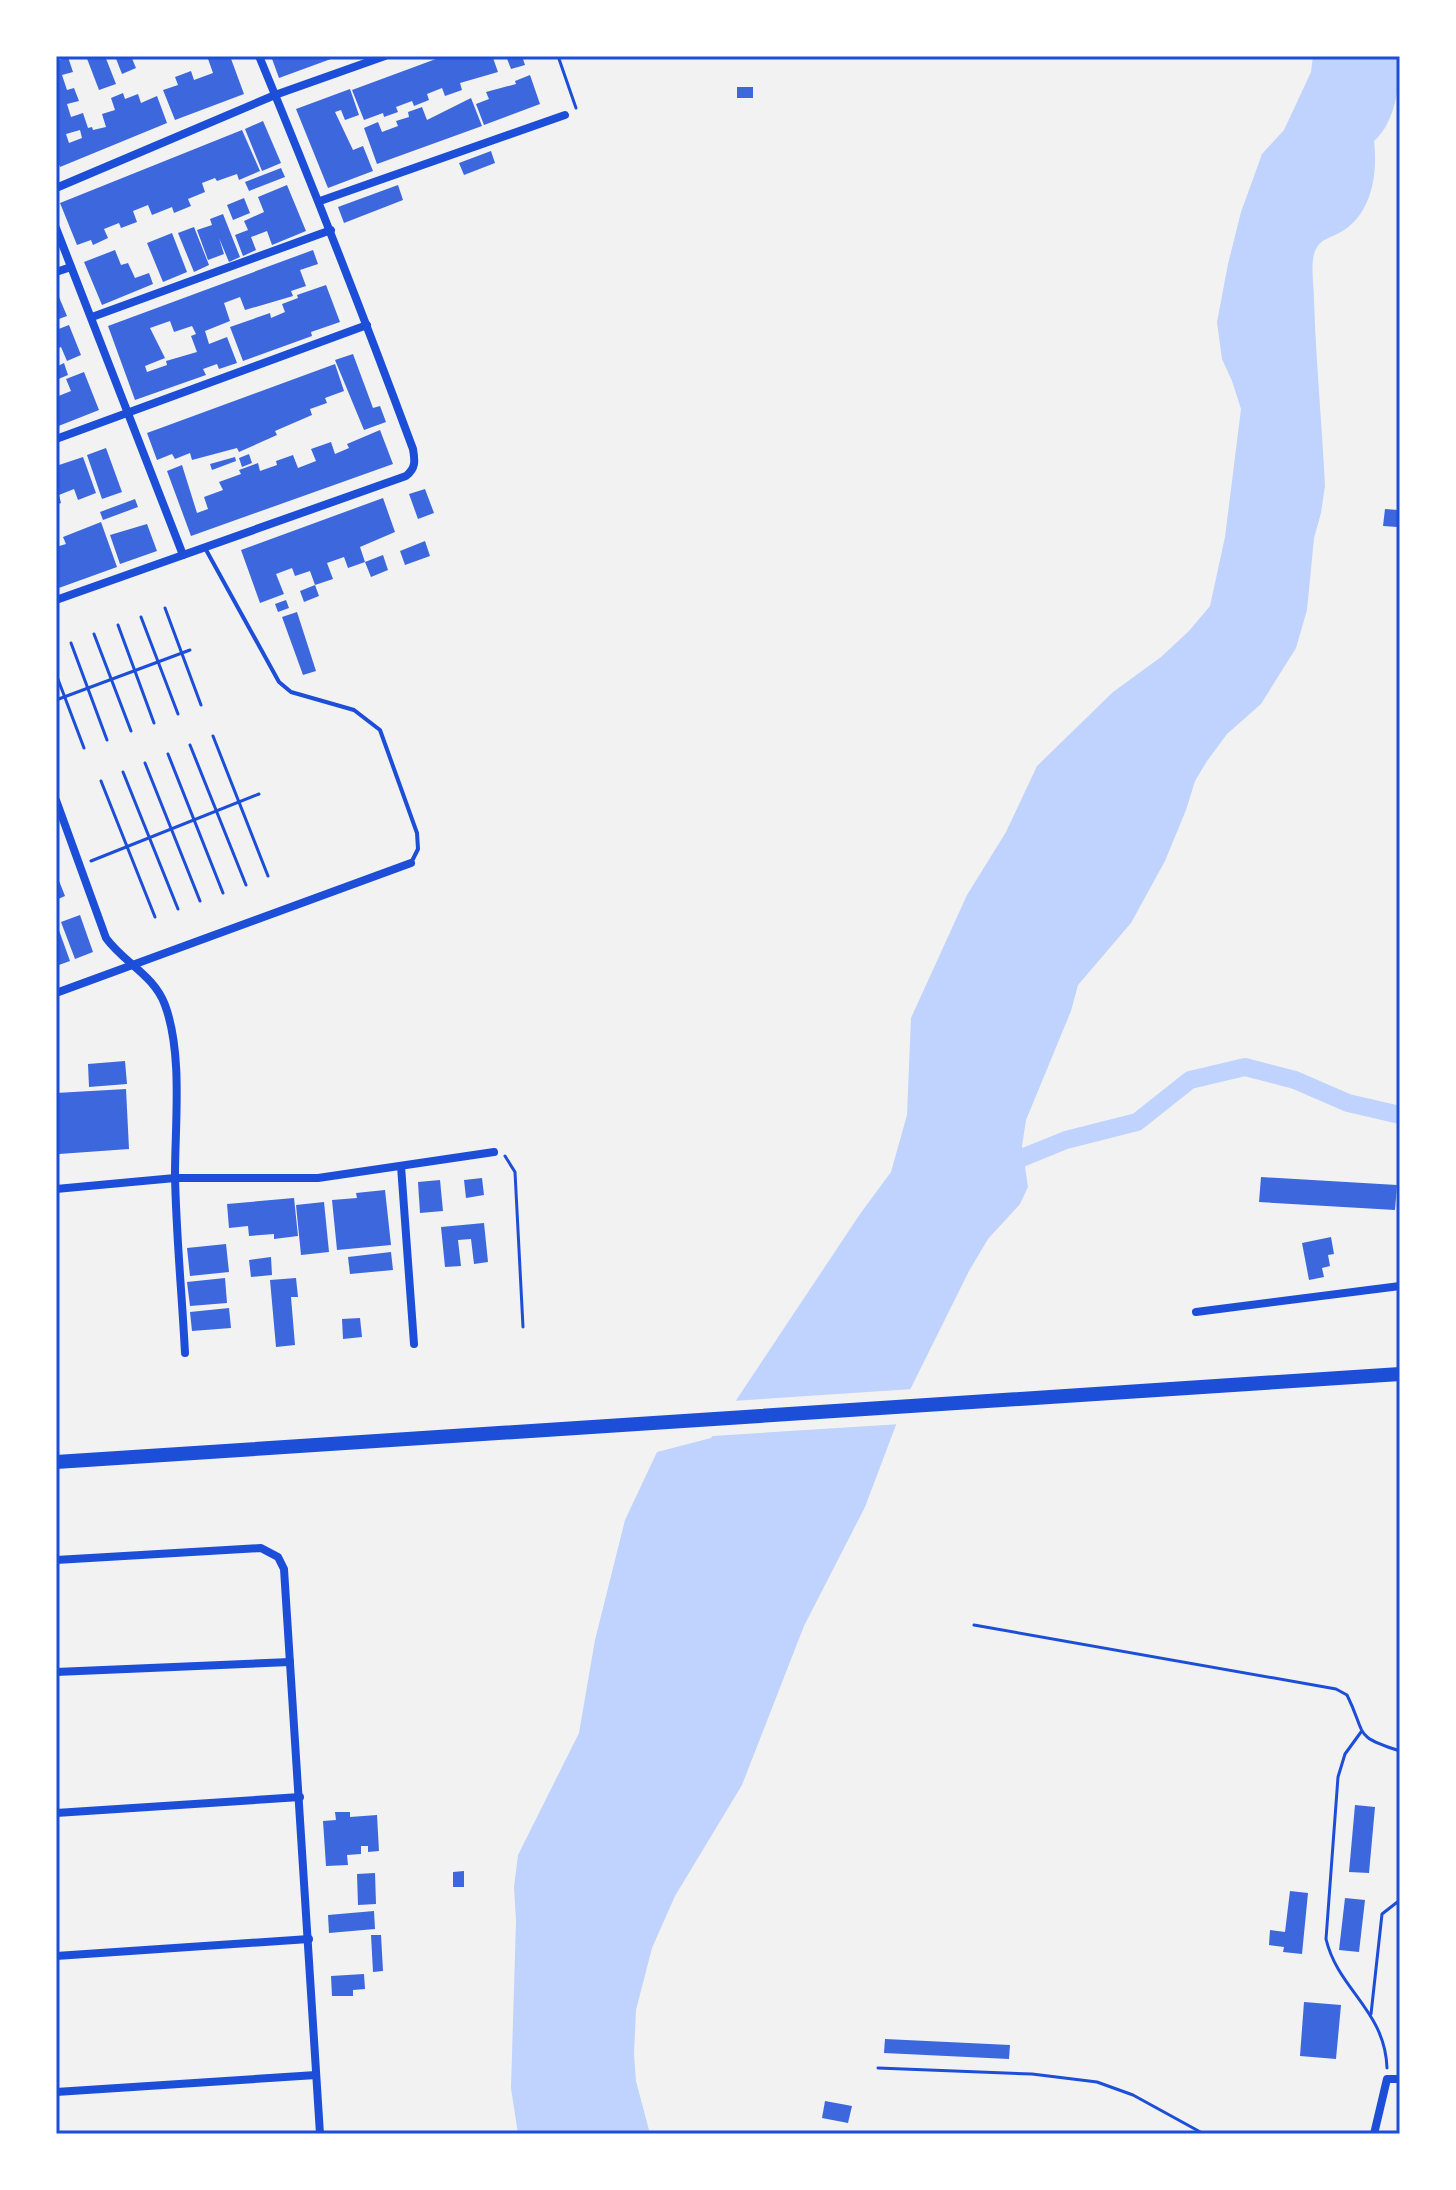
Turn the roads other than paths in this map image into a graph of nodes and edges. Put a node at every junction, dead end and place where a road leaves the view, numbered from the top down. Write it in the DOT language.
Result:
graph roads {
  1 [pos="259,56"];
  2 [pos="385,56"];
  3 [pos="275,95"];
  4 [pos="565,115"];
  5 [pos="56,188"];
  6 [pos="320,201"];
  7 [pos="56,228"];
  8 [pos="331,230"];
  9 [pos="71,267"];
  10 [pos="56,272"];
  11 [pos="92,317"];
  12 [pos="367,325"];
  13 [pos="128,411"];
  14 [pos="56,439"];
  15 [pos="205,548"];
  16 [pos="183,555"];
  17 [pos="56,600"];
  18 [pos="57,806"];
  19 [pos="411,863"];
  20 [pos="130,965"];
  21 [pos="56,993"];
  22 [pos="494,1152"];
  23 [pos="401,1166"];
  24 [pos="175,1178"];
  25 [pos="56,1189"];
  26 [pos="1400,1286"];
  27 [pos="1196,1312"];
  28 [pos="414,1344"];
  29 [pos="185,1353"];
  30 [pos="1400,1374"];
  31 [pos="56,1462"];
  32 [pos="56,1560"];
  33 [pos="290,1662"];
  34 [pos="56,1672"];
  35 [pos="300,1797"];
  36 [pos="56,1813"];
  37 [pos="309,1939"];
  38 [pos="56,1956"];
  39 [pos="316,2075"];
  40 [pos="1400,2079"];
  41 [pos="56,2092"];
  42 [pos="320,2134"];
  43 [pos="1374,2134"];
  1 -- 3 [label="street"];
  2 -- 3 [label="street"];
  3 -- 5 [label="street"];
  3 -- 6 [label="street"];
  4 -- 6 [label="street"];
  6 -- 8 [label="street"];
  7 -- 9 [label="street"];
  8 -- 11 [label="street"];
  8 -- 12 [label="street"];
  9 -- 10 [label="street"];
  9 -- 11 [label="street"];
  11 -- 13 [label="street"];
  12 -- 13 [label="street"];
  12 -- 15 [label="street"];
  13 -- 14 [label="street"];
  13 -- 16 [label="street"];
  15 -- 16 [label="street"];
  15 -- 19 [label="lane"];
  16 -- 17 [label="street"];
  18 -- 20 [label="street"];
  19 -- 20 [label="street"];
  20 -- 21 [label="street"];
  20 -- 24 [label="street"];
  22 -- 23 [label="street"];
  23 -- 24 [label="street"];
  23 -- 28 [label="street"];
  24 -- 25 [label="street"];
  24 -- 29 [label="street"];
  26 -- 27 [label="street"];
  30 -- 31 [label="highway"];
  32 -- 33 [label="street"];
  33 -- 34 [label="street"];
  33 -- 35 [label="street"];
  35 -- 36 [label="street"];
  35 -- 37 [label="street"];
  37 -- 38 [label="street"];
  37 -- 39 [label="street"];
  39 -- 41 [label="street"];
  39 -- 42 [label="street"];
  40 -- 43 [label="street"];
}
